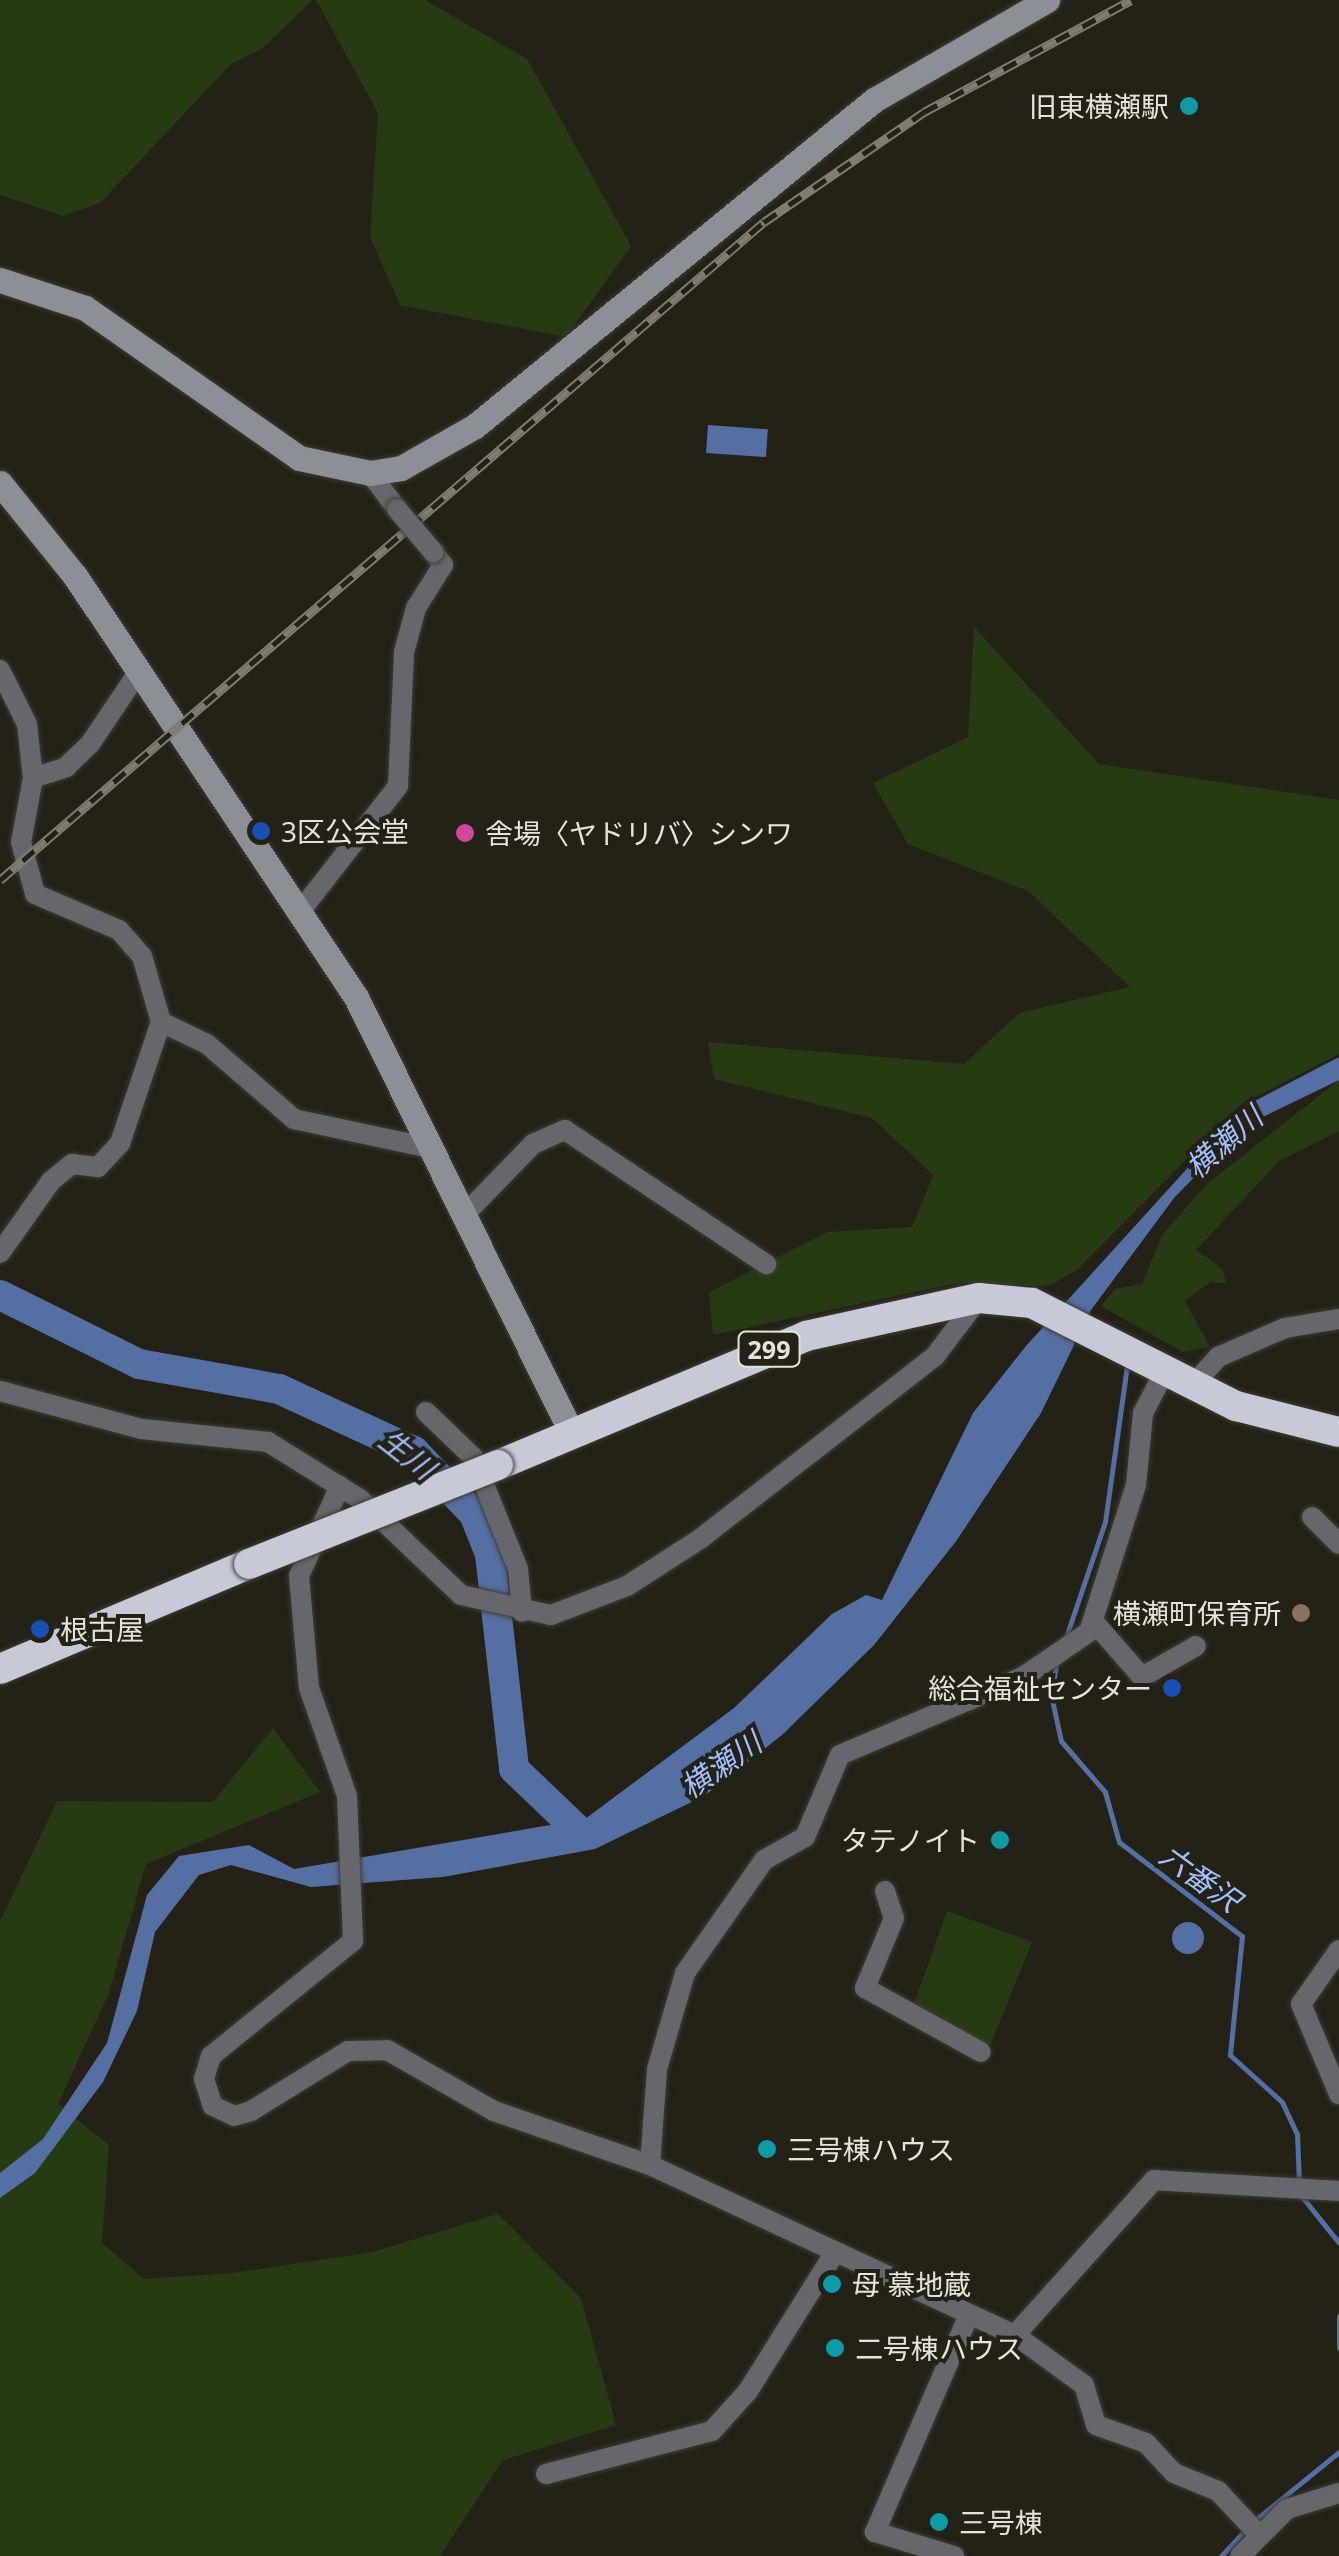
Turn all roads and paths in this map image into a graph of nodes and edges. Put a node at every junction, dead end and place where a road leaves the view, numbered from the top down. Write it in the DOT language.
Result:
graph roads {
  1 [pos="1047,0"];
  2 [pos="0,280"];
  3 [pos="370,473"];
  4 [pos="0,483"];
  5 [pos="0,670"];
  6 [pos="140,671"];
  7 [pos="33,778"];
  8 [pos="302,909"];
  9 [pos="161,1022"];
  10 [pos="432,1148"];
  11 [pos="465,1214"];
  12 [pos="0,1253"];
  13 [pos="766,1264"];
  14 [pos="979,1298"];
  15 [pos="1339,1318"];
  16 [pos="1156,1366"];
  17 [pos="1193,1386"];
  18 [pos="0,1390"];
  19 [pos="426,1412"];
  20 [pos="1339,1432"];
  21 [pos="572,1435"];
  22 [pos="340,1486"];
  23 [pos="1312,1517"];
  24 [pos="1339,1544"];
  25 [pos="515,1610"];
  26 [pos="1094,1622"];
  27 [pos="1196,1646"];
  28 [pos="3,1661"];
  29 [pos="885,1891"];
  30 [pos="1339,1950"];
  31 [pos="981,2052"];
  32 [pos="1339,2094"];
  33 [pos="650,2164"];
  34 [pos="1339,2191"];
  35 [pos="832,2257"];
  36 [pos="967,2319"];
  37 [pos="1015,2335"];
  38 [pos="546,2474"];
  39 [pos="1339,2492"];
  40 [pos="1252,2527"];
  41 [pos="954,2556"];
  42 [pos="1240,2556"];
  1 -- 3 [label="street"];
  2 -- 3 [label="street"];
  3 -- 8 [label="street, bridge"];
  4 -- 6 [label="street"];
  5 -- 7 [label="street"];
  6 -- 7 [label="street"];
  6 -- 8 [label="street"];
  7 -- 9 [label="street"];
  8 -- 10 [label="street"];
  9 -- 10 [label="street"];
  9 -- 12 [label="street"];
  10 -- 11 [label="street"];
  11 -- 13 [label="street"];
  11 -- 21 [label="street"];
  14 -- 16 [label="highway, 299"];
  14 -- 21 [label="highway, 299"];
  14 -- 25 [label="street"];
  15 -- 17 [label="street"];
  16 -- 17 [label="highway, 299"];
  16 -- 26 [label="street"];
  17 -- 20 [label="highway, 299"];
  18 -- 22 [label="street"];
  19 -- 25 [label="street"];
  21 -- 28 [label="highway, 299, bridge"];
  22 -- 25 [label="street"];
  22 -- 33 [label="street"];
  23 -- 24 [label="street"];
  26 -- 27 [label="street"];
  26 -- 33 [label="street"];
  29 -- 31 [label="street"];
  30 -- 32 [label="street"];
  33 -- 35 [label="street"];
  34 -- 37 [label="street"];
  35 -- 36 [label="street"];
  35 -- 38 [label="street"];
  36 -- 37 [label="street"];
  36 -- 41 [label="street"];
  37 -- 40 [label="street"];
  39 -- 40 [label="street"];
  40 -- 42 [label="street"];
}
